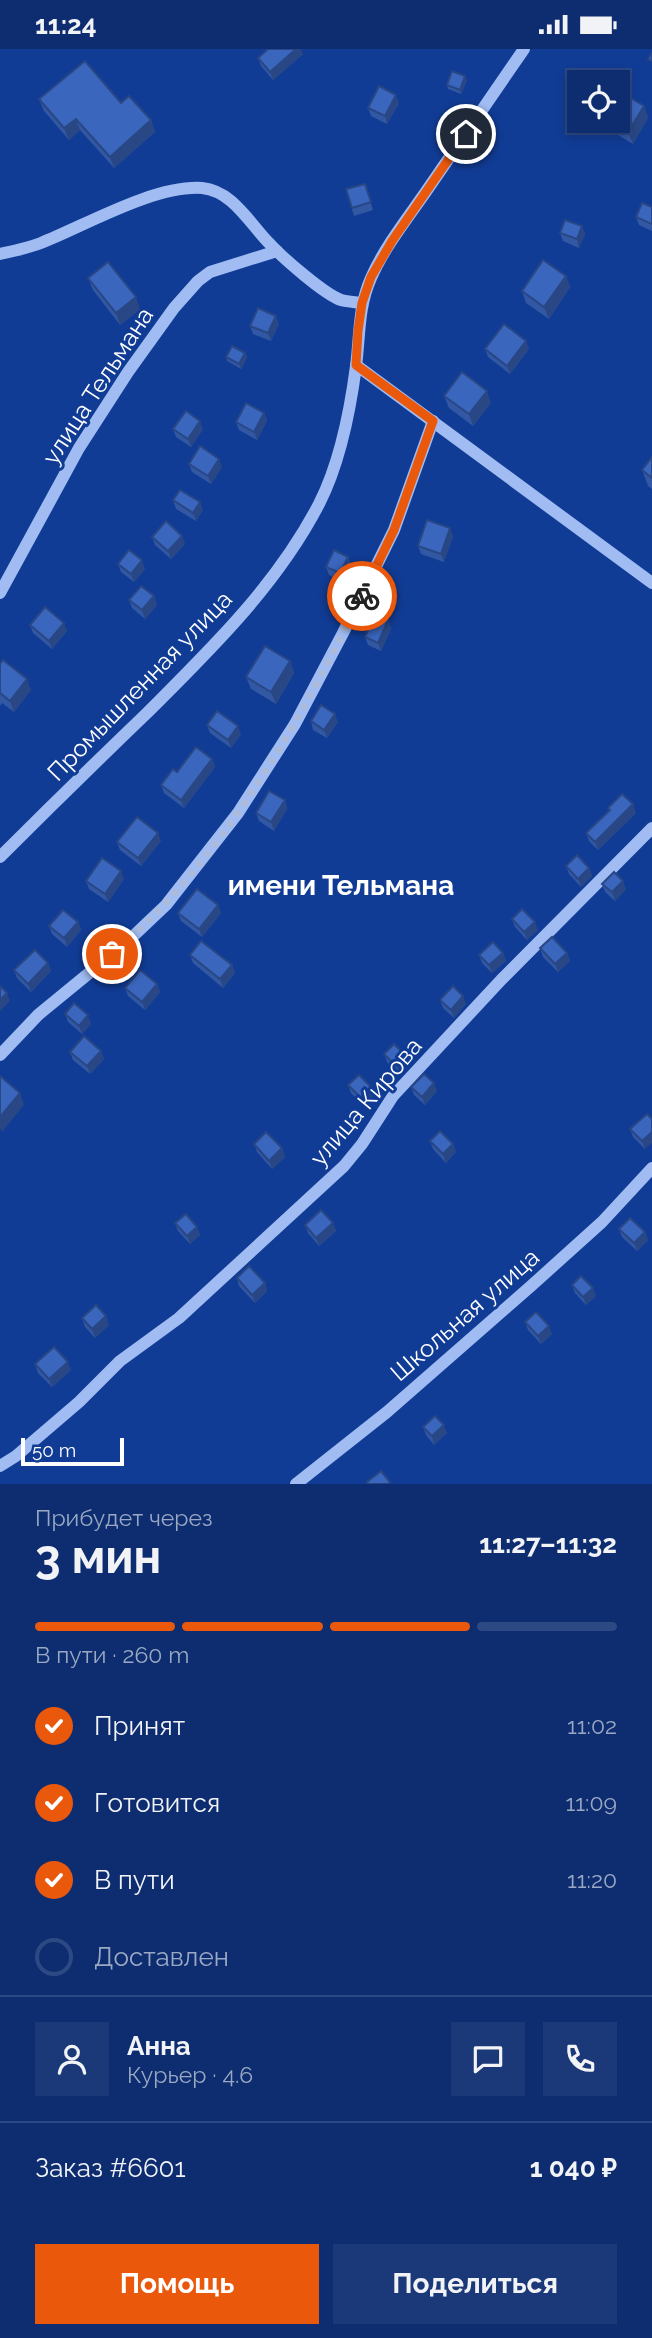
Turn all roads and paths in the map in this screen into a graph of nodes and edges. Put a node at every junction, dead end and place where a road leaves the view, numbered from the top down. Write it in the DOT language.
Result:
graph roads {
  1 [pos="524,49"];
  2 [pos="276,251"];
  3 [pos="0,254"];
  4 [pos="362,303"];
  5 [pos="356,365"];
  6 [pos="433,421"];
  7 [pos="652,583"];
  8 [pos="0,593"];
  9 [pos="652,828"];
  10 [pos="0,857"];
  11 [pos="0,1055"];
  12 [pos="652,1168"];
  13 [pos="0,1466"];
  14 [pos="296,1484"];
  1 -- 4 [label="street, Промышленная улица"];
  2 -- 3 [label="street"];
  2 -- 4 [label="street"];
  2 -- 8 [label="street, улица Тельмана"];
  4 -- 5 [label="street, Промышленная улица"];
  5 -- 6 [label="street"];
  5 -- 10 [label="street, Промышленная улица"];
  6 -- 7 [label="street"];
  6 -- 11 [label="street"];
  9 -- 13 [label="street, улица Кирова"];
  12 -- 14 [label="street, Школьная улица"];
}
